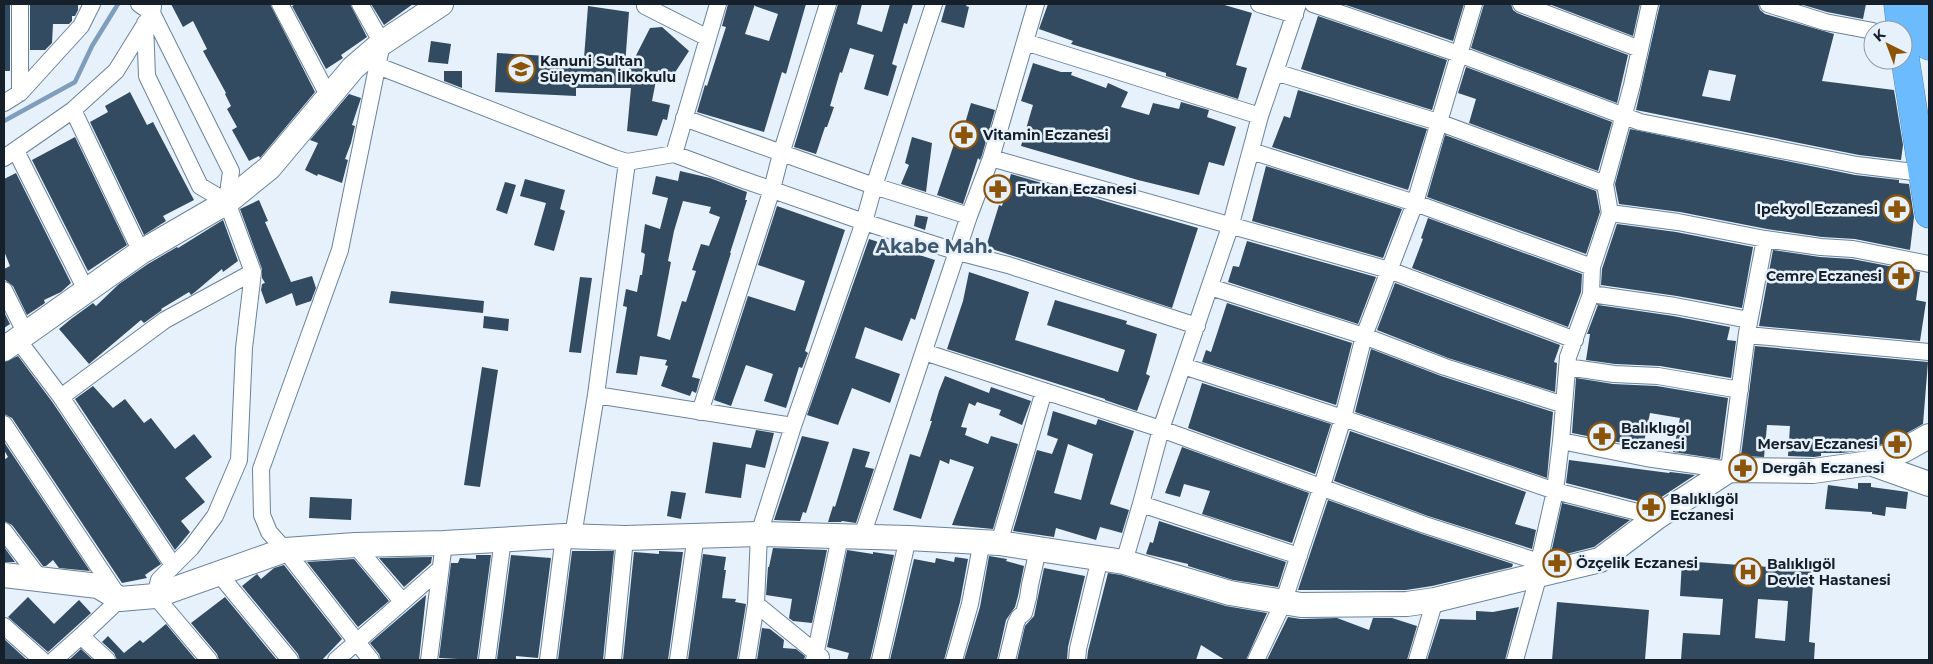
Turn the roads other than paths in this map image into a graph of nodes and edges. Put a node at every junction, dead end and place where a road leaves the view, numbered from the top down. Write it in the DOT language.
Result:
graph roads {
  1 [pos="20,4"];
  2 [pos="81,4"];
  3 [pos="92,4"];
  4 [pos="280,4"];
  5 [pos="360,4"];
  6 [pos="441,4"];
  7 [pos="646,4"];
  8 [pos="718,4"];
  9 [pos="828,4"];
  10 [pos="934,4"];
  11 [pos="1036,4"];
  12 [pos="1259,4"];
  13 [pos="1313,4"];
  14 [pos="1474,4"];
  15 [pos="1521,4"];
  16 [pos="1650,4"];
  17 [pos="1768,4"];
  18 [pos="1898,4"];
  19 [pos="1922,4"];
  20 [pos="1297,9"];
  21 [pos="147,11"];
  22 [pos="1900,20"];
  23 [pos="81,26"];
  24 [pos="1863,29"];
  25 [pos="708,38"];
  26 [pos="1025,42"];
  27 [pos="382,43"];
  28 [pos="1929,46"];
  29 [pos="1640,49"];
  30 [pos="1459,54"];
  31 [pos="378,66"];
  32 [pos="1907,70"];
  33 [pos="1275,72"];
  34 [pos="20,93"];
  35 [pos="328,95"];
  36 [pos="4,103"];
  37 [pos="73,110"];
  38 [pos="1623,114"];
  39 [pos="1260,116"];
  40 [pos="684,118"];
  41 [pos="1438,122"];
  42 [pos="1251,151"];
  43 [pos="10,154"];
  44 [pos="674,154"];
  45 [pos="781,154"];
  46 [pos="991,158"];
  47 [pos="627,162"];
  48 [pos="1922,173"];
  49 [pos="1605,184"];
  50 [pos="874,186"];
  51 [pos="772,189"];
  52 [pos="227,202"];
  53 [pos="1415,203"];
  54 [pos="1610,212"];
  55 [pos="1929,214"];
  56 [pos="969,216"];
  57 [pos="864,222"];
  58 [pos="1231,224"];
  59 [pos="1765,239"];
  60 [pos="141,252"];
  61 [pos="958,252"];
  62 [pos="1929,264"];
  63 [pos="1592,267"];
  64 [pos="1389,270"];
  65 [pos="253,272"];
  66 [pos="1210,287"];
  67 [pos="4,290"];
  68 [pos="86,290"];
  69 [pos="1591,294"];
  70 [pos="1197,326"];
  71 [pos="1748,328"];
  72 [pos="1364,336"];
  73 [pos="1575,340"];
  74 [pos="16,341"];
  75 [pos="924,352"];
  76 [pos="1929,352"];
  77 [pos="1183,366"];
  78 [pos="1567,367"];
  79 [pos="1740,390"];
  80 [pos="1044,392"];
  81 [pos="596,395"];
  82 [pos="61,397"];
  83 [pos="1564,405"];
  84 [pos="700,412"];
  85 [pos="1343,418"];
  86 [pos="4,424"];
  87 [pos="793,426"];
  88 [pos="1161,429"];
  89 [pos="1929,436"];
  90 [pos="1562,441"];
  91 [pos="1870,463"];
  92 [pos="1728,470"];
  93 [pos="1929,484"];
  94 [pos="1322,486"];
  95 [pos="1555,491"];
  96 [pos="1142,504"];
  97 [pos="1658,517"];
  98 [pos="4,531"];
  99 [pos="759,534"];
  100 [pos="568,536"];
  101 [pos="696,536"];
  102 [pos="851,537"];
  103 [pos="625,538"];
  104 [pos="908,538"];
  105 [pos="503,539"];
  106 [pos="991,542"];
  107 [pos="444,543"];
  108 [pos="355,544"];
  109 [pos="1038,549"];
  110 [pos="285,550"];
  111 [pos="1298,556"];
  112 [pos="1100,558"];
  113 [pos="1124,562"];
  114 [pos="173,564"];
  115 [pos="1539,568"];
  116 [pos="440,569"];
  117 [pos="219,574"];
  118 [pos="4,575"];
  119 [pos="41,580"];
  120 [pos="155,596"];
  121 [pos="120,599"];
  122 [pos="1435,600"];
  123 [pos="402,601"];
  124 [pos="1283,602"];
  125 [pos="756,604"];
  126 [pos="4,626"];
  127 [pos="81,636"];
  128 [pos="356,643"];
  129 [pos="818,658"];
  130 [pos="42,660"];
  131 [pos="54,660"];
  132 [pos="107,660"];
  133 [pos="209,660"];
  134 [pos="290,660"];
  135 [pos="336,660"];
  136 [pos="371,660"];
  137 [pos="429,660"];
  138 [pos="487,660"];
  139 [pos="548,660"];
  140 [pos="612,660"];
  141 [pos="678,660"];
  142 [pos="747,660"];
  143 [pos="880,660"];
  144 [pos="954,660"];
  145 [pos="1007,660"];
  146 [pos="1077,660"];
  147 [pos="1256,660"];
  148 [pos="1417,660"];
  149 [pos="1515,660"];
  1 -- 34 [label="street"];
  2 -- 23 [label="street"];
  3 -- 23 [label="street"];
  4 -- 35 [label="street"];
  5 -- 27 [label="street"];
  6 -- 27 [label="street"];
  7 -- 25 [label="street"];
  8 -- 25 [label="street"];
  9 -- 45 [label="street"];
  10 -- 50 [label="street"];
  11 -- 26 [label="street"];
  12 -- 20 [label="street"];
  13 -- 30 [label="street"];
  14 -- 30 [label="street"];
  15 -- 29 [label="street"];
  16 -- 29 [label="street"];
  17 -- 24 [label="street"];
  18 -- 22 [label="highway"];
  19 -- 28 [label="highway"];
  20 -- 33 [label="street"];
  21 -- 37 [label="street"];
  21 -- 52 [label="street"];
  21 -- 52 [label="street"];
  23 -- 34 [label="street"];
  25 -- 40 [label="street"];
  26 -- 39 [label="street"];
  26 -- 46 [label="street"];
  27 -- 31 [label="street"];
  27 -- 35 [label="street"];
  29 -- 38 [label="street"];
  30 -- 38 [label="street"];
  30 -- 41 [label="street"];
  31 -- 47 [label="street"];
  31 -- 110 [label="street"];
  32 -- 48 [label="highway"];
  33 -- 39 [label="street"];
  33 -- 41 [label="street"];
  34 -- 36 [label="street"];
  35 -- 52 [label="street"];
  37 -- 43 [label="street"];
  37 -- 60 [label="street"];
  38 -- 48 [label="street"];
  38 -- 49 [label="street"];
  39 -- 42 [label="street"];
  40 -- 44 [label="street"];
  40 -- 45 [label="street"];
  41 -- 49 [label="street"];
  41 -- 53 [label="street"];
  42 -- 53 [label="street"];
  42 -- 58 [label="street"];
  43 -- 68 [label="street"];
  44 -- 47 [label="street"];
  44 -- 51 [label="street"];
  45 -- 50 [label="street"];
  45 -- 51 [label="street"];
  46 -- 56 [label="street"];
  46 -- 58 [label="street"];
  47 -- 81 [label="street"];
  48 -- 55 [label="highway"];
  49 -- 54 [label="street"];
  50 -- 56 [label="street"];
  50 -- 57 [label="street"];
  51 -- 57 [label="street"];
  51 -- 84 [label="street"];
  52 -- 60 [label="street"];
  52 -- 65 [label="street"];
  53 -- 63 [label="street"];
  53 -- 64 [label="street"];
  54 -- 59 [label="street"];
  54 -- 63 [label="street"];
  56 -- 61 [label="street"];
  57 -- 61 [label="street"];
  57 -- 87 [label="street"];
  58 -- 64 [label="street"];
  58 -- 66 [label="street"];
  59 -- 62 [label="street"];
  59 -- 71 [label="street"];
  60 -- 68 [label="street"];
  61 -- 70 [label="street"];
  61 -- 75 [label="street"];
  63 -- 69 [label="street"];
  64 -- 72 [label="street"];
  64 -- 73 [label="street"];
  65 -- 82 [label="street"];
  65 -- 114 [label="street"];
  66 -- 70 [label="street"];
  66 -- 72 [label="street"];
  67 -- 74 [label="street"];
  68 -- 74 [label="street"];
  69 -- 71 [label="street"];
  69 -- 73 [label="street"];
  70 -- 77 [label="street"];
  71 -- 76 [label="street"];
  71 -- 79 [label="street"];
  72 -- 83 [label="street"];
  72 -- 85 [label="street"];
  73 -- 78 [label="street"];
  74 -- 82 [label="street"];
  75 -- 80 [label="street"];
  75 -- 102 [label="street"];
  77 -- 85 [label="street"];
  77 -- 88 [label="street"];
  78 -- 79 [label="street"];
  78 -- 83 [label="street"];
  79 -- 92 [label="street"];
  80 -- 88 [label="street"];
  80 -- 106 [label="street"];
  81 -- 84 [label="street"];
  81 -- 100 [label="street"];
  82 -- 114 [label="street"];
  83 -- 90 [label="street"];
  84 -- 87 [label="street"];
  85 -- 94 [label="street"];
  85 -- 95 [label="street"];
  86 -- 121 [label="street"];
  87 -- 99 [label="street"];
  88 -- 94 [label="street"];
  88 -- 96 [label="street"];
  89 -- 91 [label="street"];
  90 -- 92 [label="street"];
  90 -- 95 [label="street"];
  91 -- 92 [label="street"];
  91 -- 93 [label="street"];
  92 -- 97 [label="street"];
  94 -- 111 [label="street"];
  94 -- 115 [label="street"];
  95 -- 97 [label="street"];
  95 -- 115 [label="street"];
  96 -- 111 [label="street"];
  96 -- 113 [label="street"];
  97 -- 115 [label="street"];
  98 -- 119 [label="street"];
  99 -- 101 [label="street"];
  99 -- 102 [label="street"];
  99 -- 125 [label="street"];
  100 -- 103 [label="street"];
  100 -- 105 [label="street"];
  100 -- 139 [label="street"];
  101 -- 103 [label="street"];
  101 -- 141 [label="street"];
  102 -- 104 [label="street"];
  102 -- 129 [label="street"];
  103 -- 140 [label="street"];
  104 -- 106 [label="street"];
  104 -- 143 [label="street"];
  105 -- 107 [label="street"];
  105 -- 138 [label="street"];
  106 -- 109 [label="street"];
  106 -- 144 [label="street"];
  107 -- 108 [label="street"];
  107 -- 116 [label="street"];
  108 -- 110 [label="street"];
  108 -- 123 [label="street"];
  109 -- 112 [label="street"];
  109 -- 145 [label="street"];
  110 -- 117 [label="street"];
  110 -- 128 [label="street"];
  111 -- 124 [label="street"];
  112 -- 113 [label="street"];
  112 -- 146 [label="street"];
  113 -- 124 [label="street"];
  114 -- 120 [label="street"];
  115 -- 122 [label="street"];
  115 -- 149 [label="street"];
  116 -- 123 [label="street"];
  116 -- 137 [label="street"];
  117 -- 120 [label="street"];
  117 -- 134 [label="street"];
  118 -- 119 [label="street"];
  119 -- 121 [label="street"];
  120 -- 121 [label="street"];
  120 -- 133 [label="street"];
  121 -- 127 [label="street"];
  122 -- 124 [label="street"];
  122 -- 148 [label="street"];
  123 -- 128 [label="street"];
  124 -- 147 [label="street"];
  125 -- 129 [label="street"];
  125 -- 142 [label="street"];
  126 -- 130 [label="street"];
  127 -- 131 [label="street"];
  127 -- 132 [label="street"];
  128 -- 135 [label="street"];
  128 -- 136 [label="street"];
}
